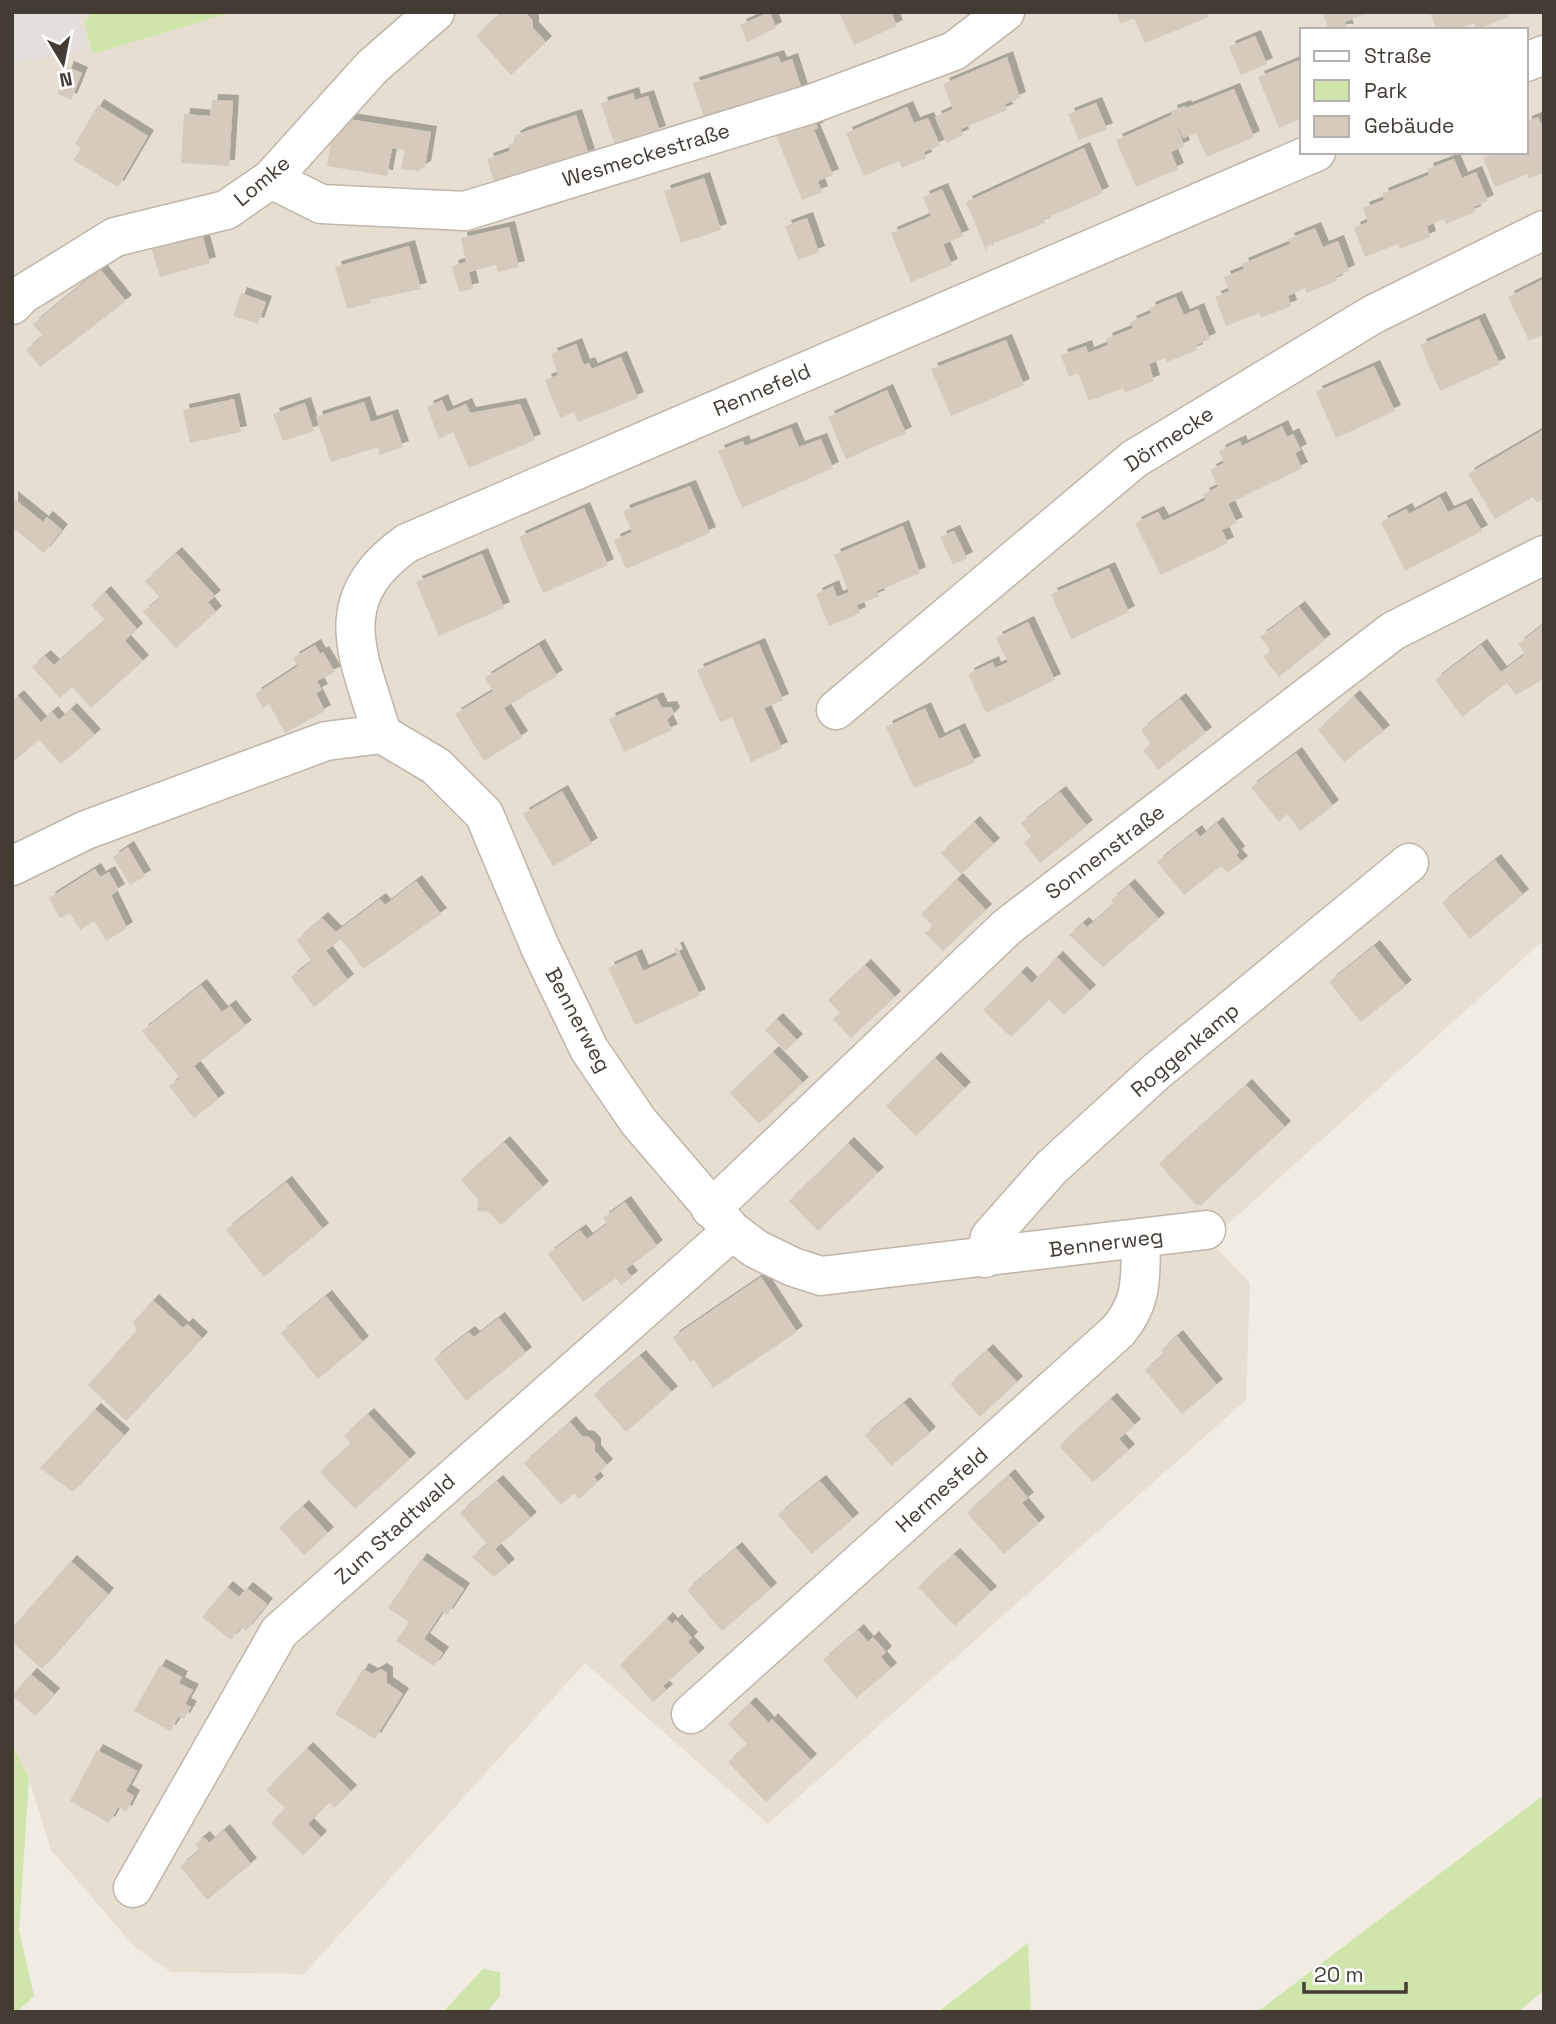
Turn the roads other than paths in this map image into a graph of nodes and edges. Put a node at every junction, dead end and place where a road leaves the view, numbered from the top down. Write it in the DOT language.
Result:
graph roads {
  1 [pos="435,12"];
  2 [pos="1005,12"];
  3 [pos="1311,154"];
  4 [pos="271,179"];
  5 [pos="1544,230"];
  6 [pos="12,305"];
  7 [pos="1544,555"];
  8 [pos="836,710"];
  9 [pos="382,734"];
  10 [pos="1409,863"];
  11 [pos="12,866"];
  12 [pos="721,1220"];
  13 [pos="1206,1230"];
  14 [pos="1141,1238"];
  15 [pos="985,1258"];
  16 [pos="691,1714"];
  17 [pos="133,1888"];
  1 -- 4 [label="street, Lomke"];
  2 -- 4 [label="street, Wesmeckestraße"];
  3 -- 9 [label="street, Rennefeld"];
  4 -- 6 [label="street, Lomke"];
  5 -- 8 [label="street, Dörmecke"];
  7 -- 12 [label="street, Sonnenstraße"];
  9 -- 11 [label="street"];
  9 -- 12 [label="street, Bennerweg"];
  10 -- 15 [label="street, Roggenkamp"];
  12 -- 15 [label="street, Bennerweg"];
  12 -- 17 [label="street, Zum Stadtwald"];
  13 -- 14 [label="street, Bennerweg"];
  14 -- 15 [label="street, Bennerweg"];
  14 -- 16 [label="street, Hermesfeld"];
}
